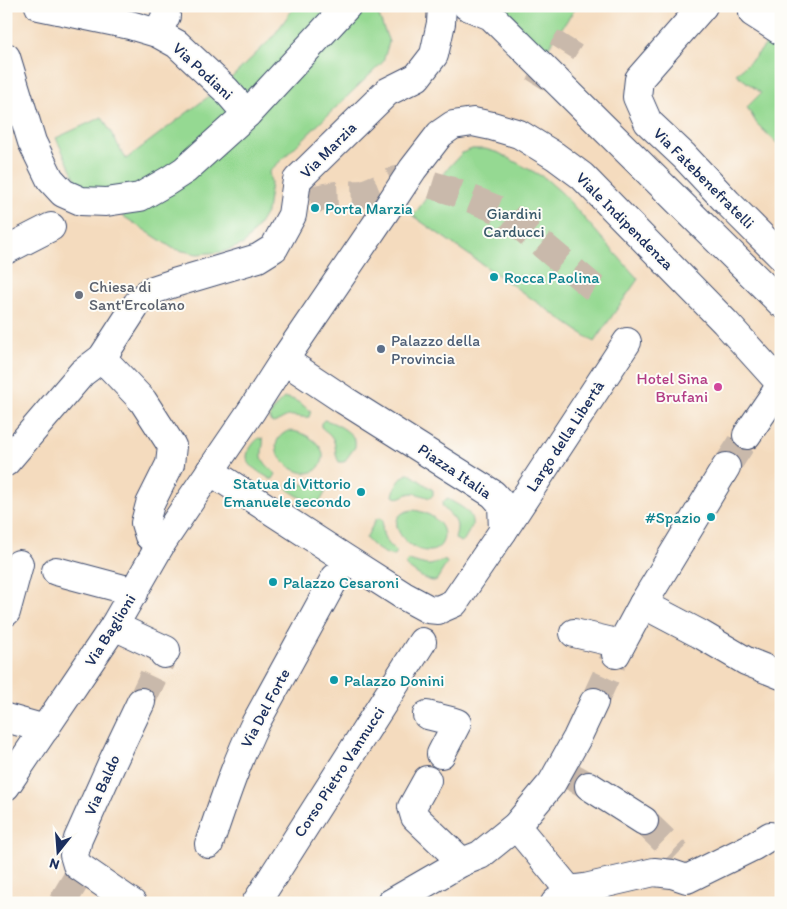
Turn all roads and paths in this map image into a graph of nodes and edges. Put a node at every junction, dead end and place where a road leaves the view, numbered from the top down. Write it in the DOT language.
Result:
graph roads {
  1 [pos="39,6"];
  2 [pos="164,6"];
  3 [pos="347,6"];
  4 [pos="442,6"];
  5 [pos="467,6"];
  6 [pos="698,11"];
  7 [pos="753,13"];
  8 [pos="781,31"];
  9 [pos="157,33"];
  10 [pos="6,57"];
  11 [pos="247,114"];
  12 [pos="50,227"];
  13 [pos="6,250"];
  14 [pos="781,256"];
  15 [pos="781,264"];
  16 [pos="774,296"];
  17 [pos="627,342"];
  18 [pos="102,358"];
  19 [pos="284,360"];
  20 [pos="781,385"];
  21 [pos="747,435"];
  22 [pos="6,462"];
  23 [pos="726,468"];
  24 [pos="210,470"];
  25 [pos="503,531"];
  26 [pos="161,544"];
  27 [pos="19,564"];
  28 [pos="56,571"];
  29 [pos="335,578"];
  30 [pos="134,593"];
  31 [pos="643,604"];
  32 [pos="6,612"];
  33 [pos="114,626"];
  34 [pos="574,633"];
  35 [pos="422,642"];
  36 [pos="164,654"];
  37 [pos="781,675"];
  38 [pos="141,702"];
  39 [pos="594,702"];
  40 [pos="427,715"];
  41 [pos="6,718"];
  42 [pos="45,729"];
  43 [pos="441,754"];
  44 [pos="427,780"];
  45 [pos="6,786"];
  46 [pos="589,786"];
  47 [pos="644,821"];
  48 [pos="516,826"];
  49 [pos="781,838"];
  50 [pos="209,844"];
  51 [pos="462,862"];
  52 [pos="562,896"];
  53 [pos="132,903"];
  54 [pos="256,903"];
  55 [pos="391,903"];
  1 -- 9 [label="street, Via Podiani"];
  2 -- 9 [label="street"];
  3 -- 11 [label="street"];
  4 -- 18 [label="street, Via Marzia"];
  5 -- 16 [label="street"];
  6 -- 14 [label="street, Via Fatebenefratelli"];
  7 -- 8 [label="street"];
  9 -- 11 [label="street, Via Podiani"];
  10 -- 11 [label="street"];
  12 -- 13 [label="street"];
  15 -- 16 [label="street"];
  17 -- 25 [label="street, Largo della Libertà"];
  18 -- 22 [label="street"];
  18 -- 26 [label="street"];
  19 -- 20 [label="street, Viale Indipendenza"];
  19 -- 24 [label="street"];
  19 -- 25 [label="street, Piazza Italia"];
  20 -- 21 [label="street"];
  23 -- 31 [label="street"];
  24 -- 25 [label="street"];
  24 -- 26 [label="street, Via Baglioni"];
  26 -- 30 [label="street, Via Baglioni"];
  27 -- 32 [label="street"];
  28 -- 30 [label="street"];
  29 -- 50 [label="street, Via Del Forte"];
  30 -- 33 [label="street, Via Baglioni"];
  31 -- 34 [label="street"];
  31 -- 37 [label="street"];
  33 -- 36 [label="street"];
  33 -- 42 [label="street, Via Baglioni"];
  35 -- 54 [label="street, Corso Pietro Vannucci"];
  38 -- 53 [label="street, Via Baldo"];
  39 -- 48 [label="street"];
  40 -- 43 [label="street"];
  41 -- 42 [label="street"];
  42 -- 45 [label="street, Via Baglioni"];
  44 -- 51 [label="street"];
  46 -- 47 [label="street"];
  48 -- 51 [label="street"];
  48 -- 52 [label="street"];
  49 -- 52 [label="street"];
  51 -- 55 [label="street"];
}
